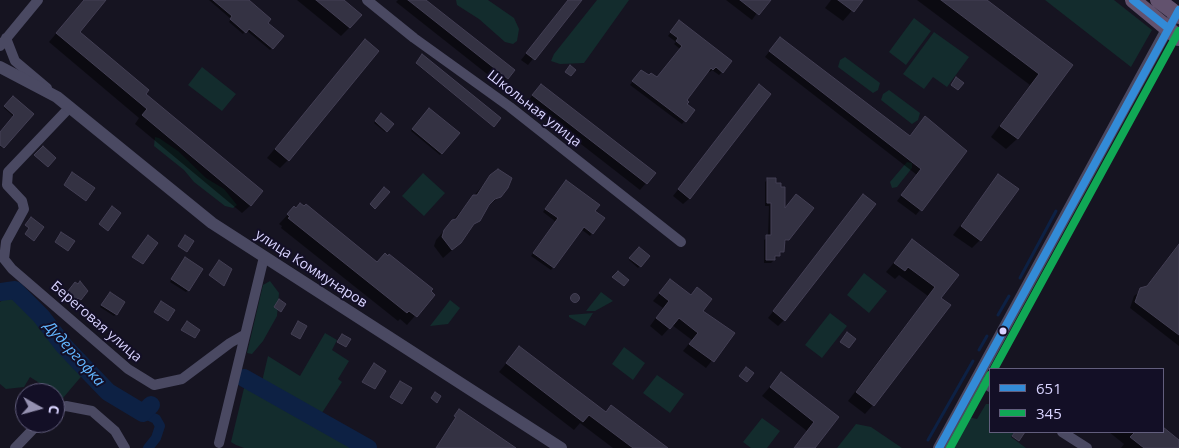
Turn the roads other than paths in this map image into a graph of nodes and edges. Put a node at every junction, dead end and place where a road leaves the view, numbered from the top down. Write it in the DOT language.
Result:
graph roads {
  1 [pos="38,0"];
  2 [pos="367,0"];
  3 [pos="1133,0"];
  4 [pos="1158,0"];
  5 [pos="1178,14"];
  6 [pos="1173,33"];
  7 [pos="3,42"];
  8 [pos="0,68"];
  9 [pos="57,97"];
  10 [pos="70,108"];
  11 [pos="681,242"];
  12 [pos="264,257"];
  13 [pos="244,335"];
  14 [pos="977,378"];
  15 [pos="989,385"];
  16 [pos="65,406"];
  17 [pos="29,433"];
  18 [pos="1064,433"];
  19 [pos="219,443"];
  20 [pos="15,448"];
  21 [pos="125,448"];
  22 [pos="562,448"];
  23 [pos="939,448"];
  24 [pos="1087,448"];
  1 -- 7 [label="street"];
  2 -- 11 [label="street, Школьная улица"];
  3 -- 6 [label="highway"];
  4 -- 5 [label="highway"];
  5 -- 6 [label="street"];
  6 -- 14 [label="street"];
  7 -- 9 [label="street, улица Коммунаров"];
  8 -- 9 [label="street, улица Коммунаров"];
  9 -- 10 [label="street, улица Коммунаров"];
  10 -- 12 [label="street, улица Коммунаров"];
  10 -- 13 [label="street, Береговая улица"];
  12 -- 13 [label="street"];
  12 -- 22 [label="street, улица Коммунаров"];
  13 -- 19 [label="street"];
  14 -- 15 [label="street"];
  14 -- 23 [label="street"];
  16 -- 21 [label="street"];
  17 -- 20 [label="street"];
  18 -- 24 [label="street"];
}
